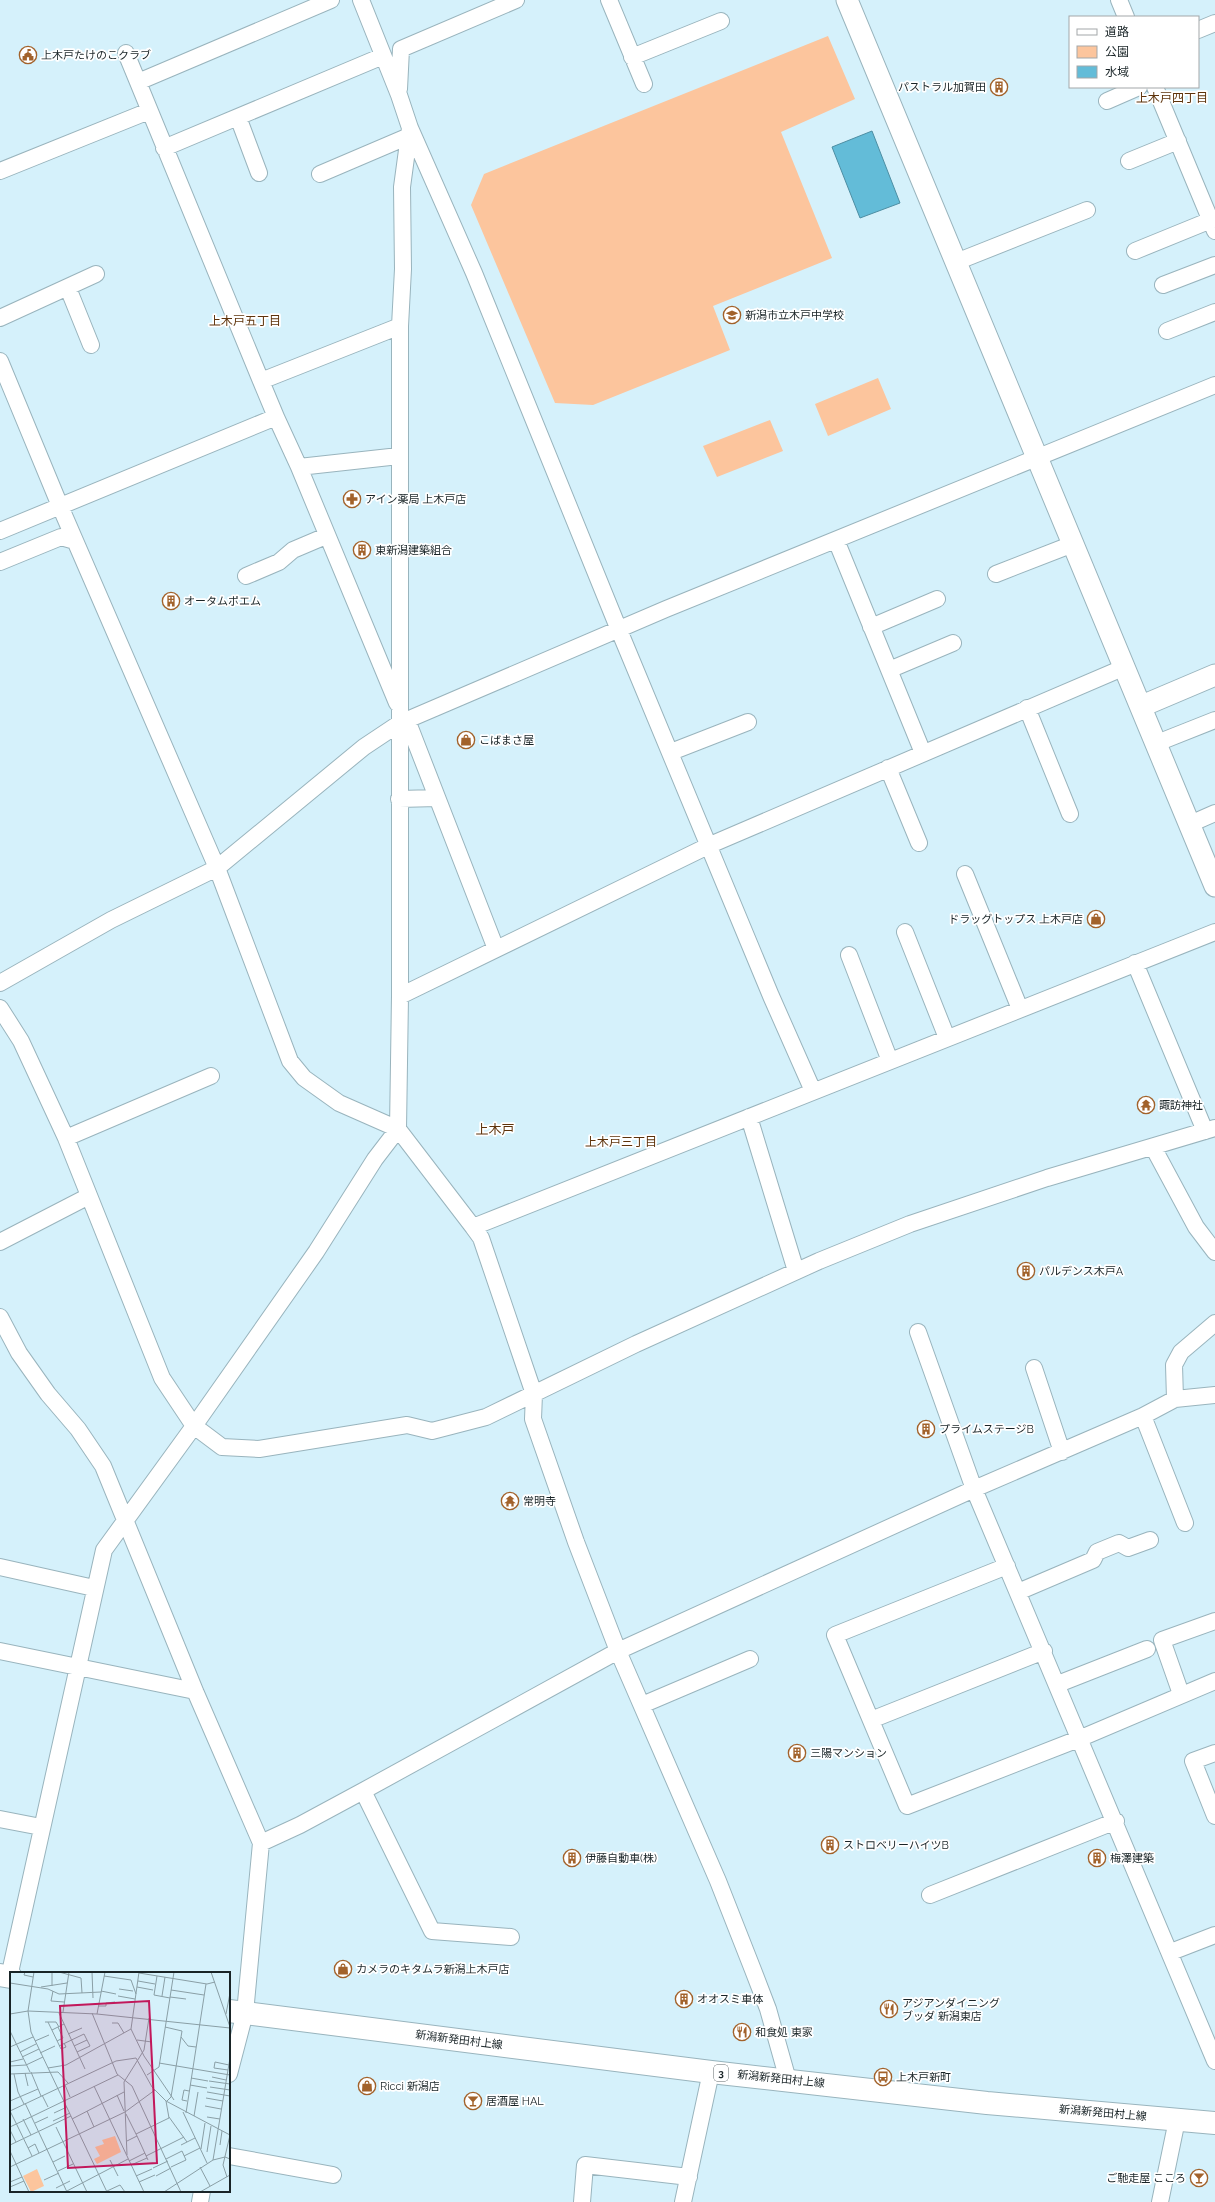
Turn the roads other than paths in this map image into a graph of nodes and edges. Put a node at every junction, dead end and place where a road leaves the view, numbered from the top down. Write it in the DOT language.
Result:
graph roads {
  1 [pos="331,0"];
  2 [pos="360,0"];
  3 [pos="516,0"];
  4 [pos="609,0"];
  5 [pos="847,0"];
  6 [pos="1119,0"];
  7 [pos="1126,16"];
  8 [pos="722,21"];
  9 [pos="1215,23"];
  10 [pos="1199,30"];
  11 [pos="126,53"];
  12 [pos="383,56"];
  13 [pos="632,57"];
  14 [pos="138,82"];
  15 [pos="644,84"];
  16 [pos="1137,88"];
  17 [pos="1156,88"];
  18 [pos="399,94"];
  19 [pos="1107,101"];
  20 [pos="149,111"];
  21 [pos="238,117"];
  22 [pos="410,132"];
  23 [pos="1178,141"];
  24 [pos="164,148"];
  25 [pos="1129,161"];
  26 [pos="0,171"];
  27 [pos="259,173"];
  28 [pos="320,174"];
  29 [pos="1087,210"];
  30 [pos="1213,226"];
  31 [pos="1135,251"];
  32 [pos="956,262"];
  33 [pos="1215,265"];
  34 [pos="96,274"];
  35 [pos="1163,286"];
  36 [pos="68,288"];
  37 [pos="1215,312"];
  38 [pos="0,318"];
  39 [pos="400,326"];
  40 [pos="1167,331"];
  41 [pos="91,345"];
  42 [pos="0,362"];
  43 [pos="261,381"];
  44 [pos="1215,385"];
  45 [pos="276,417"];
  46 [pos="399,456"];
  47 [pos="1037,457"];
  48 [pos="299,467"];
  49 [pos="60,506"];
  50 [pos="0,531"];
  51 [pos="326,536"];
  52 [pos="836,540"];
  53 [pos="75,541"];
  54 [pos="1073,544"];
  55 [pos="0,562"];
  56 [pos="996,574"];
  57 [pos="246,576"];
  58 [pos="937,599"];
  59 [pos="871,627"];
  60 [pos="619,630"];
  61 [pos="953,643"];
  62 [pos="1125,667"];
  63 [pos="889,670"];
  64 [pos="1215,675"];
  65 [pos="1142,706"];
  66 [pos="1027,708"];
  67 [pos="402,718"];
  68 [pos="1215,720"];
  69 [pos="748,722"];
  70 [pos="1157,743"];
  71 [pos="671,752"];
  72 [pos="923,753"];
  73 [pos="888,768"];
  74 [pos="437,798"];
  75 [pos="399,799"];
  76 [pos="1215,813"];
  77 [pos="1070,814"];
  78 [pos="1190,824"];
  79 [pos="919,843"];
  80 [pos="710,845"];
  81 [pos="217,868"];
  82 [pos="965,874"];
  83 [pos="1215,886"];
  84 [pos="905,932"];
  85 [pos="1215,932"];
  86 [pos="496,949"];
  87 [pos="849,955"];
  88 [pos="1135,963"];
  89 [pos="0,984"];
  90 [pos="400,996"];
  91 [pos="0,1008"];
  92 [pos="1020,1009"];
  93 [pos="947,1038"];
  94 [pos="890,1061"];
  95 [pos="210,1076"];
  96 [pos="813,1091"];
  97 [pos="748,1117"];
  98 [pos="398,1129"];
  99 [pos="1210,1130"];
  100 [pos="66,1138"];
  101 [pos="1153,1147"];
  102 [pos="89,1196"];
  103 [pos="473,1227"];
  104 [pos="0,1242"];
  105 [pos="1215,1252"];
  106 [pos="796,1272"];
  107 [pos="0,1317"];
  108 [pos="1215,1323"];
  109 [pos="918,1332"];
  110 [pos="1034,1368"];
  111 [pos="534,1394"];
  112 [pos="1215,1395"];
  113 [pos="1175,1399"];
  114 [pos="1143,1416"];
  115 [pos="194,1426"];
  116 [pos="1062,1452"];
  117 [pos="974,1489"];
  118 [pos="126,1520"];
  119 [pos="1185,1524"];
  120 [pos="1150,1540"];
  121 [pos="1007,1566"];
  122 [pos="0,1567"];
  123 [pos="94,1588"];
  124 [pos="1018,1592"];
  125 [pos="1215,1620"];
  126 [pos="1147,1649"];
  127 [pos="0,1651"];
  128 [pos="618,1651"];
  129 [pos="1044,1651"];
  130 [pos="750,1659"];
  131 [pos="77,1668"];
  132 [pos="1215,1681"];
  133 [pos="1058,1684"];
  134 [pos="195,1691"];
  135 [pos="1181,1694"];
  136 [pos="642,1705"];
  137 [pos="871,1720"];
  138 [pos="1081,1738"];
  139 [pos="1215,1753"];
  140 [pos="363,1791"];
  141 [pos="1215,1816"];
  142 [pos="0,1819"];
  143 [pos="1116,1821"];
  144 [pos="41,1827"];
  145 [pos="261,1843"];
  146 [pos="930,1895"];
  147 [pos="1215,1935"];
  148 [pos="511,1937"];
  149 [pos="1171,1952"];
  150 [pos="7,1976"];
  151 [pos="237,2012"];
  152 [pos="1215,2061"];
  153 [pos="230,2066"];
  154 [pos="711,2072"];
  155 [pos="788,2080"];
  156 [pos="1177,2120"];
  157 [pos="1215,2123"];
  158 [pos="230,2156"];
  159 [pos="333,2175"];
  160 [pos="689,2177"];
  161 [pos="202,2192"];
  162 [pos="200,2202"];
  163 [pos="582,2202"];
  164 [pos="683,2202"];
  165 [pos="1160,2202"];
  1 -- 14 [label="street"];
  2 -- 12 [label="street"];
  3 -- 18 [label="street"];
  4 -- 13 [label="street"];
  5 -- 32 [label="street"];
  6 -- 7 [label="street"];
  8 -- 13 [label="street"];
  9 -- 10 [label="street"];
  11 -- 14 [label="street"];
  12 -- 18 [label="street"];
  12 -- 21 [label="street"];
  13 -- 15 [label="street"];
  14 -- 20 [label="street"];
  16 -- 19 [label="street"];
  17 -- 23 [label="street"];
  18 -- 22 [label="street"];
  20 -- 24 [label="street"];
  20 -- 26 [label="street"];
  21 -- 24 [label="street"];
  21 -- 27 [label="street"];
  22 -- 28 [label="street"];
  22 -- 39 [label="street"];
  22 -- 60 [label="street"];
  23 -- 25 [label="street"];
  23 -- 30 [label="street"];
  24 -- 43 [label="street"];
  29 -- 32 [label="street"];
  30 -- 31 [label="street"];
  32 -- 47 [label="street"];
  33 -- 35 [label="street"];
  34 -- 36 [label="street"];
  36 -- 38 [label="street"];
  36 -- 41 [label="street"];
  37 -- 40 [label="street"];
  39 -- 43 [label="street"];
  39 -- 46 [label="street"];
  42 -- 49 [label="street"];
  43 -- 45 [label="street"];
  44 -- 47 [label="street"];
  45 -- 48 [label="street"];
  45 -- 49 [label="street"];
  46 -- 48 [label="street"];
  46 -- 67 [label="street"];
  47 -- 52 [label="street"];
  47 -- 54 [label="street"];
  48 -- 51 [label="street"];
  49 -- 50 [label="street"];
  49 -- 53 [label="street"];
  51 -- 57 [label="street"];
  51 -- 67 [label="street"];
  52 -- 59 [label="street"];
  52 -- 60 [label="street"];
  53 -- 55 [label="street"];
  53 -- 81 [label="street"];
  54 -- 56 [label="street"];
  54 -- 62 [label="street"];
  58 -- 59 [label="street"];
  59 -- 63 [label="street"];
  60 -- 67 [label="street"];
  60 -- 71 [label="street"];
  61 -- 63 [label="street"];
  62 -- 65 [label="street"];
  62 -- 66 [label="street"];
  63 -- 72 [label="street"];
  64 -- 65 [label="street"];
  65 -- 70 [label="street"];
  66 -- 72 [label="street"];
  66 -- 77 [label="street"];
  67 -- 74 [label="street"];
  67 -- 75 [label="street"];
  67 -- 81 [label="street"];
  68 -- 70 [label="street"];
  69 -- 71 [label="street"];
  70 -- 78 [label="street"];
  71 -- 80 [label="street"];
  72 -- 73 [label="street"];
  73 -- 79 [label="street"];
  73 -- 80 [label="street"];
  74 -- 75 [label="street"];
  74 -- 86 [label="street"];
  75 -- 90 [label="street"];
  76 -- 78 [label="street"];
  78 -- 83 [label="street"];
  80 -- 86 [label="street"];
  80 -- 96 [label="street"];
  81 -- 89 [label="street"];
  81 -- 98 [label="street"];
  82 -- 92 [label="street"];
  84 -- 93 [label="street"];
  85 -- 88 [label="street"];
  86 -- 90 [label="street"];
  87 -- 94 [label="street"];
  88 -- 92 [label="street"];
  88 -- 99 [label="street"];
  90 -- 98 [label="street"];
  91 -- 100 [label="street"];
  92 -- 93 [label="street"];
  93 -- 94 [label="street"];
  94 -- 96 [label="street"];
  95 -- 100 [label="street"];
  96 -- 97 [label="street"];
  97 -- 103 [label="street"];
  97 -- 106 [label="street"];
  98 -- 103 [label="street"];
  98 -- 115 [label="street"];
  99 -- 101 [label="street"];
  100 -- 102 [label="street"];
  101 -- 105 [label="street"];
  101 -- 106 [label="street"];
  102 -- 104 [label="street"];
  102 -- 115 [label="street"];
  103 -- 111 [label="street"];
  106 -- 111 [label="street"];
  107 -- 118 [label="street"];
  108 -- 113 [label="street"];
  109 -- 117 [label="street"];
  110 -- 116 [label="street"];
  111 -- 115 [label="street"];
  111 -- 128 [label="street"];
  112 -- 113 [label="street"];
  113 -- 114 [label="street"];
  114 -- 116 [label="street"];
  114 -- 119 [label="street"];
  115 -- 118 [label="street"];
  116 -- 117 [label="street"];
  117 -- 121 [label="street"];
  117 -- 128 [label="street"];
  118 -- 123 [label="street"];
  118 -- 134 [label="street"];
  120 -- 124 [label="street"];
  121 -- 124 [label="street"];
  121 -- 137 [label="street"];
  122 -- 123 [label="street"];
  123 -- 131 [label="street"];
  124 -- 129 [label="street"];
  125 -- 135 [label="street"];
  126 -- 133 [label="street"];
  127 -- 131 [label="street"];
  128 -- 136 [label="street"];
  128 -- 140 [label="street"];
  129 -- 133 [label="street"];
  129 -- 137 [label="street"];
  130 -- 136 [label="street"];
  131 -- 134 [label="street"];
  131 -- 144 [label="street"];
  132 -- 135 [label="street"];
  133 -- 138 [label="street"];
  134 -- 145 [label="street"];
  135 -- 138 [label="street"];
  136 -- 155 [label="street"];
  137 -- 138 [label="street"];
  138 -- 143 [label="street"];
  139 -- 141 [label="street"];
  140 -- 145 [label="street"];
  140 -- 148 [label="street"];
  142 -- 144 [label="street"];
  143 -- 146 [label="street"];
  143 -- 149 [label="street"];
  144 -- 150 [label="street"];
  145 -- 151 [label="street"];
  147 -- 149 [label="street"];
  149 -- 152 [label="street"];
  151 -- 153 [label="street"];
  151 -- 154 [label="main road, 新潟新発田村上線 / 3"];
  154 -- 155 [label="main road, 新潟新発田村上線 / 3"];
  154 -- 160 [label="street"];
  155 -- 156 [label="main road, 新潟新発田村上線 / 3"];
  156 -- 157 [label="main road, 新潟新発田村上線 / 3"];
  156 -- 165 [label="street"];
  158 -- 159 [label="street"];
  160 -- 163 [label="street"];
  160 -- 164 [label="street"];
  161 -- 162 [label="street"];
}
